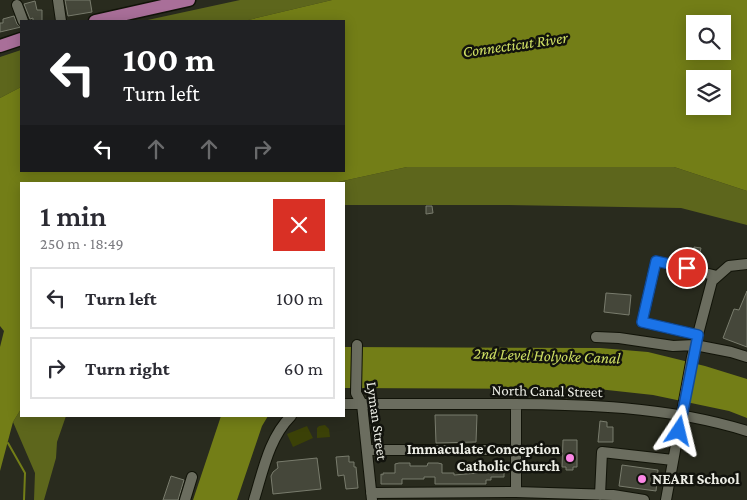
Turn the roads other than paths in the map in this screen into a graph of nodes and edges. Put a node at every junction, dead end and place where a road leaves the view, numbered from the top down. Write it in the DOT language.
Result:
graph roads {
  1 [pos="58,0"];
  2 [pos="190,0"];
  3 [pos="159,3"];
  4 [pos="18,5"];
  5 [pos="23,20"];
  6 [pos="61,20"];
  7 [pos="99,20"];
  8 [pos="20,40"];
  9 [pos="0,46"];
  10 [pos="747,264"];
  11 [pos="717,276"];
  12 [pos="596,337"];
  13 [pos="697,340"];
  14 [pos="356,345"];
  15 [pos="747,357"];
  16 [pos="345,404"];
  17 [pos="362,404"];
  18 [pos="516,404"];
  19 [pos="682,416"];
  20 [pos="290,417"];
  21 [pos="747,431"];
  22 [pos="367,450"];
  23 [pos="516,450"];
  24 [pos="673,460"];
  25 [pos="192,477"];
  26 [pos="516,492"];
  27 [pos="600,495"];
  28 [pos="372,496"];
  29 [pos="563,497"];
  30 [pos="185,500"];
  31 [pos="254,500"];
  32 [pos="644,500"];
  33 [pos="666,500"];
  1 -- 6 [label="street"];
  2 -- 3 [label="main road"];
  3 -- 7 [label="main road"];
  4 -- 5 [label="street"];
  8 -- 9 [label="main road"];
  10 -- 11 [label="street"];
  11 -- 13 [label="street"];
  11 -- 13 [label="street"];
  12 -- 13 [label="street"];
  13 -- 15 [label="street"];
  13 -- 19 [label="street"];
  14 -- 17 [label="street, Lyman Street"];
  16 -- 17 [label="street, North Canal Street"];
  17 -- 18 [label="street, North Canal Street"];
  17 -- 22 [label="street, Lyman Street"];
  18 -- 19 [label="street, North Canal Street"];
  18 -- 23 [label="street"];
  19 -- 21 [label="street, North Canal Street"];
  19 -- 24 [label="street"];
  20 -- 31 [label="street"];
  22 -- 23 [label="street"];
  22 -- 28 [label="street, Lyman Street"];
  23 -- 26 [label="street"];
  24 -- 27 [label="street"];
  24 -- 33 [label="street"];
  25 -- 30 [label="street"];
  26 -- 28 [label="street"];
  26 -- 29 [label="street"];
  27 -- 29 [label="street"];
  27 -- 32 [label="street"];
}
